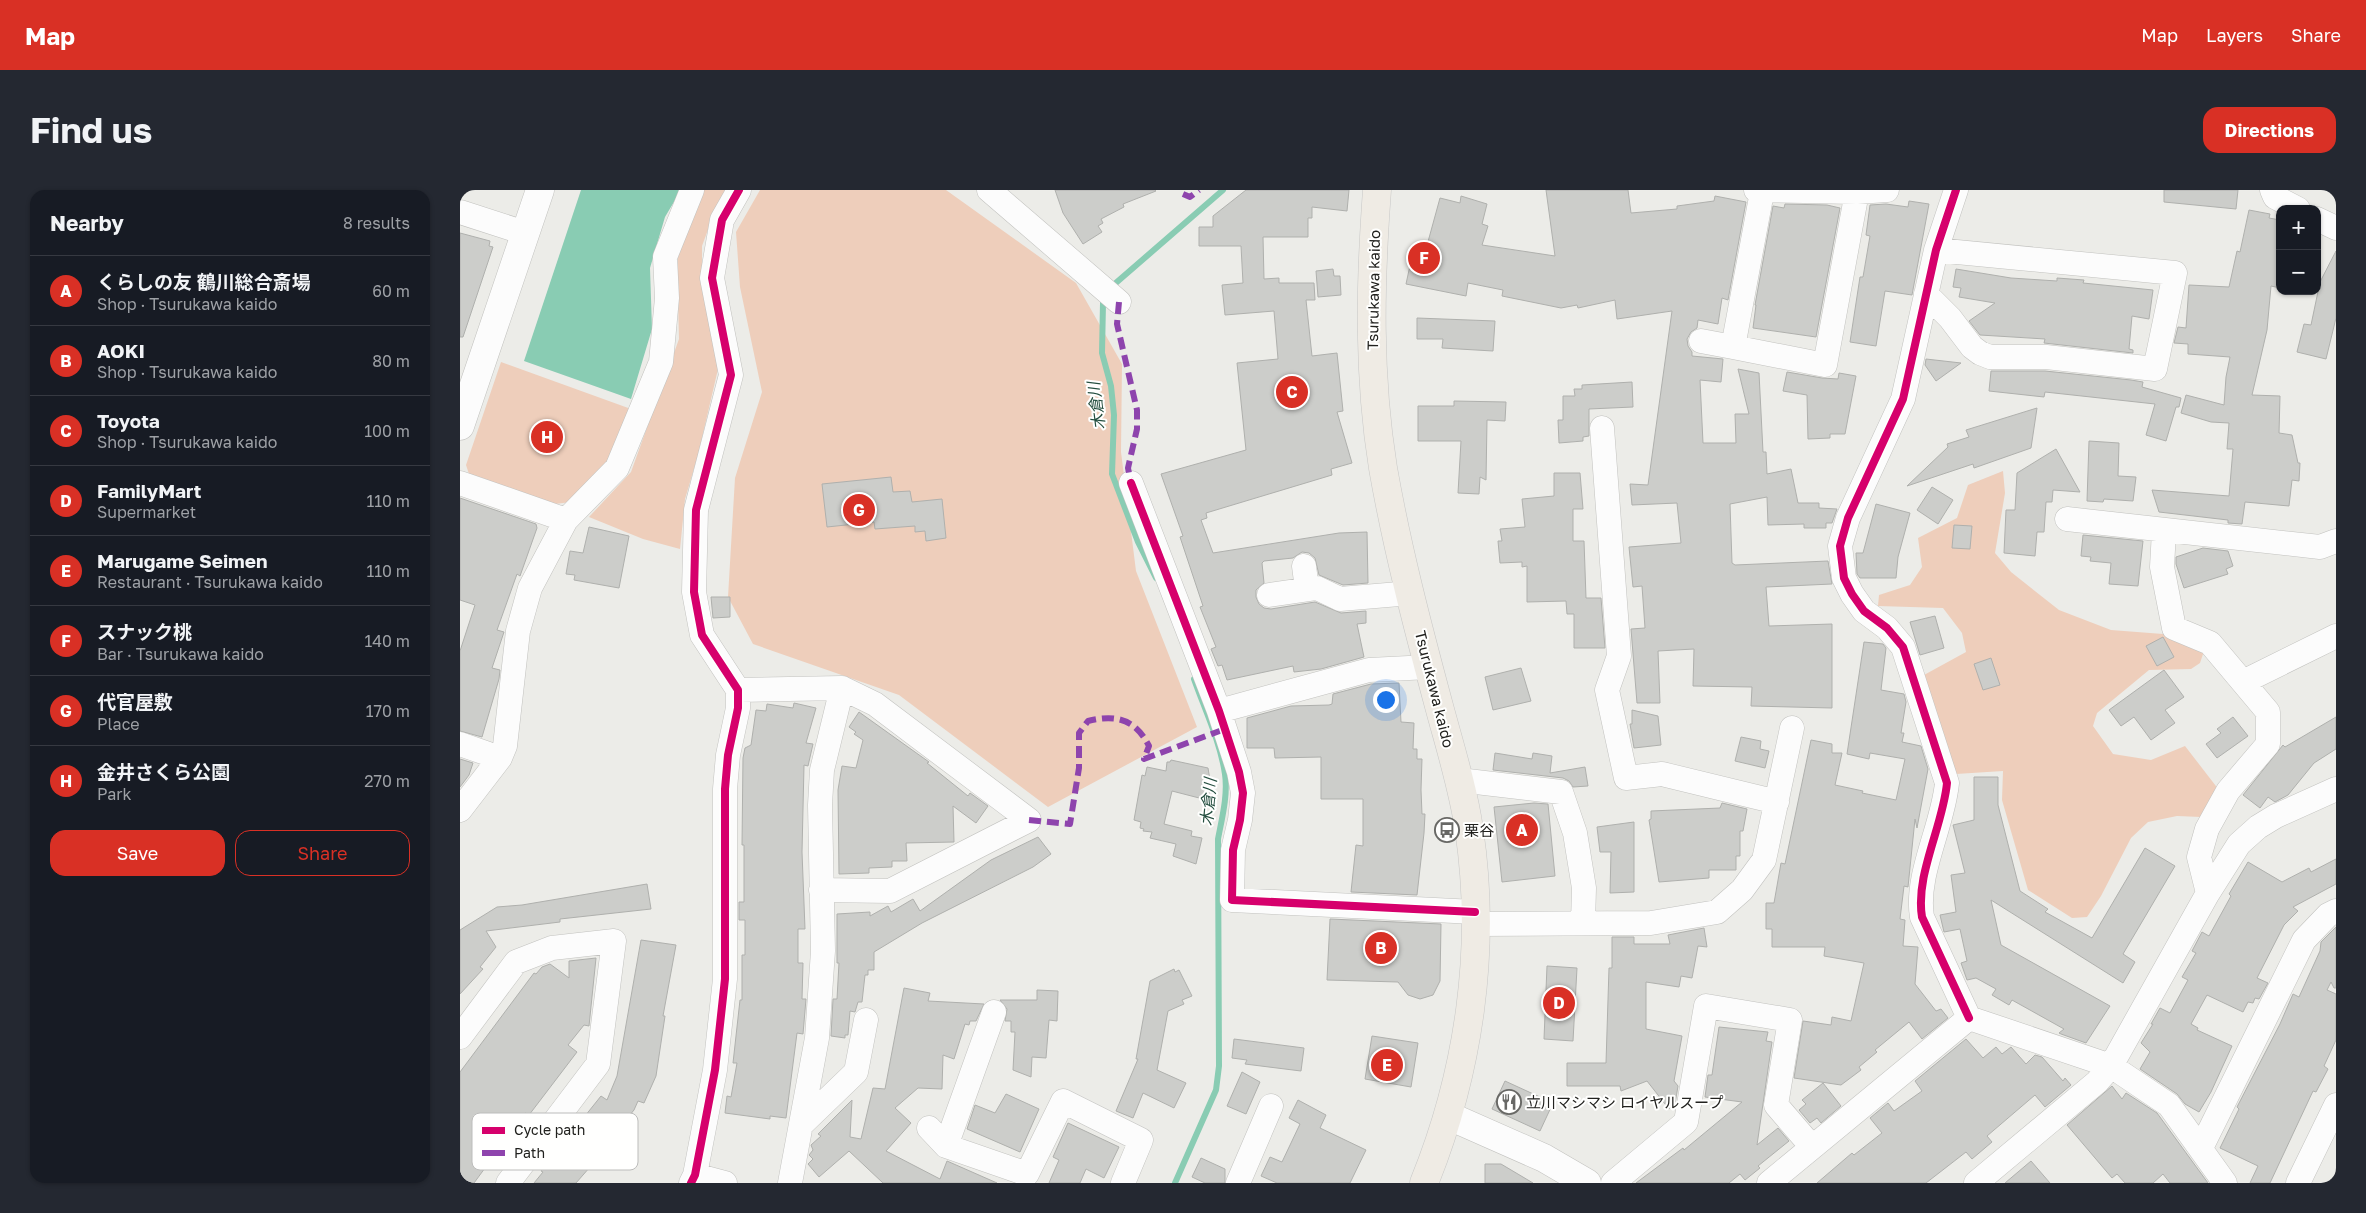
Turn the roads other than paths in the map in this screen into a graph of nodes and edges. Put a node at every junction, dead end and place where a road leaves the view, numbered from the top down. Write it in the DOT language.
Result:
graph roads {
  1 [pos="540,190"];
  2 [pos="692,190"];
  3 [pos="739,190"];
  4 [pos="989,190"];
  5 [pos="1377,190"];
  6 [pos="1886,190"];
  7 [pos="1956,190"];
  8 [pos="2272,190"];
  9 [pos="1759,191"];
  10 [pos="1857,192"];
  11 [pos="2290,205"];
  12 [pos="460,212"];
  13 [pos="2321,221"];
  14 [pos="2336,228"];
  15 [pos="525,233"];
  16 [pos="1936,250"];
  17 [pos="1926,294"];
  18 [pos="1118,302"];
  19 [pos="1701,341"];
  20 [pos="1732,347"];
  21 [pos="460,426"];
  22 [pos="1602,428"];
  23 [pos="460,483"];
  24 [pos="1131,483"];
  25 [pos="2067,519"];
  26 [pos="566,520"];
  27 [pos="2164,531"];
  28 [pos="2336,541"];
  29 [pos="1304,566"];
  30 [pos="1307,590"];
  31 [pos="1411,593"];
  32 [pos="1269,595"];
  33 [pos="2336,636"];
  34 [pos="1429,667"];
  35 [pos="2243,682"];
  36 [pos="842,688"];
  37 [pos="738,690"];
  38 [pos="1219,711"];
  39 [pos="1792,728"];
  40 [pos="460,744"];
  41 [pos="500,758"];
  42 [pos="1459,780"];
  43 [pos="2336,789"];
  44 [pos="1777,802"];
  45 [pos="460,810"];
  46 [pos="821,890"];
  47 [pos="2208,893"];
  48 [pos="2336,911"];
  49 [pos="1475,918"];
  50 [pos="1583,923"];
  51 [pos="1969,1018"];
  52 [pos="866,1020"];
  53 [pos="995,1027"];
  54 [pos="460,1037"];
  55 [pos="2111,1066"];
  56 [pos="1270,1106"];
  57 [pos="2336,1106"];
  58 [pos="561,1113"];
  59 [pos="1448,1116"];
  60 [pos="802,1124"];
  61 [pos="929,1128"];
  62 [pos="946,1146"];
  63 [pos="1812,1147"];
  64 [pos="2201,1148"];
  65 [pos="518,1170"];
  66 [pos="693,1179"];
  67 [pos="508,1183"];
  68 [pos="725,1183"];
  69 [pos="790,1183"];
  70 [pos="1123,1183"];
  71 [pos="1238,1183"];
  72 [pos="1424,1183"];
  73 [pos="1587,1183"];
  74 [pos="1613,1183"];
  75 [pos="1769,1183"];
  76 [pos="1976,1183"];
  77 [pos="2226,1183"];
  78 [pos="2298,1183"];
  1 -- 15 [label="street"];
  2 -- 26 [label="street"];
  3 -- 37 [label="street"];
  4 -- 18 [label="street"];
  5 -- 31 [label="main road, Tsurukawa kaido"];
  6 -- 10 [label="street"];
  7 -- 16 [label="street"];
  8 -- 11 [label="street"];
  9 -- 10 [label="street"];
  9 -- 20 [label="street"];
  10 -- 20 [label="street"];
  12 -- 15 [label="street"];
  13 -- 14 [label="street"];
  15 -- 21 [label="street"];
  16 -- 17 [label="street"];
  16 -- 17 [label="street"];
  17 -- 51 [label="street"];
  19 -- 20 [label="street"];
  22 -- 44 [label="street"];
  23 -- 26 [label="street"];
  24 -- 38 [label="street"];
  25 -- 27 [label="street"];
  26 -- 41 [label="street"];
  27 -- 28 [label="street"];
  27 -- 35 [label="street"];
  29 -- 30 [label="street"];
  30 -- 31 [label="street"];
  30 -- 32 [label="street"];
  31 -- 34 [label="main road, Tsurukawa kaido"];
  33 -- 35 [label="street"];
  34 -- 38 [label="street"];
  34 -- 42 [label="main road, Tsurukawa kaido"];
  35 -- 47 [label="street"];
  36 -- 37 [label="street"];
  36 -- 46 [label="street"];
  36 -- 46 [label="street"];
  37 -- 66 [label="street"];
  38 -- 49 [label="street"];
  39 -- 44 [label="street"];
  40 -- 41 [label="street"];
  41 -- 45 [label="street"];
  42 -- 49 [label="main road, Tsurukawa kaido"];
  42 -- 50 [label="street"];
  43 -- 47 [label="street"];
  44 -- 50 [label="street"];
  46 -- 60 [label="street"];
  47 -- 55 [label="street"];
  48 -- 64 [label="street"];
  49 -- 50 [label="street"];
  49 -- 59 [label="main road, Tsurukawa kaido"];
  51 -- 55 [label="street"];
  51 -- 63 [label="street"];
  52 -- 60 [label="street"];
  53 -- 62 [label="street"];
  54 -- 58 [label="street"];
  55 -- 64 [label="street"];
  55 -- 76 [label="street"];
  56 -- 71 [label="street"];
  57 -- 78 [label="street"];
  59 -- 72 [label="main road, Tsurukawa kaido"];
  59 -- 73 [label="street"];
  60 -- 69 [label="street"];
  61 -- 62 [label="street"];
  62 -- 70 [label="street"];
  63 -- 74 [label="street"];
  63 -- 75 [label="street"];
  64 -- 77 [label="street"];
  65 -- 67 [label="street"];
  66 -- 68 [label="street"];
}
